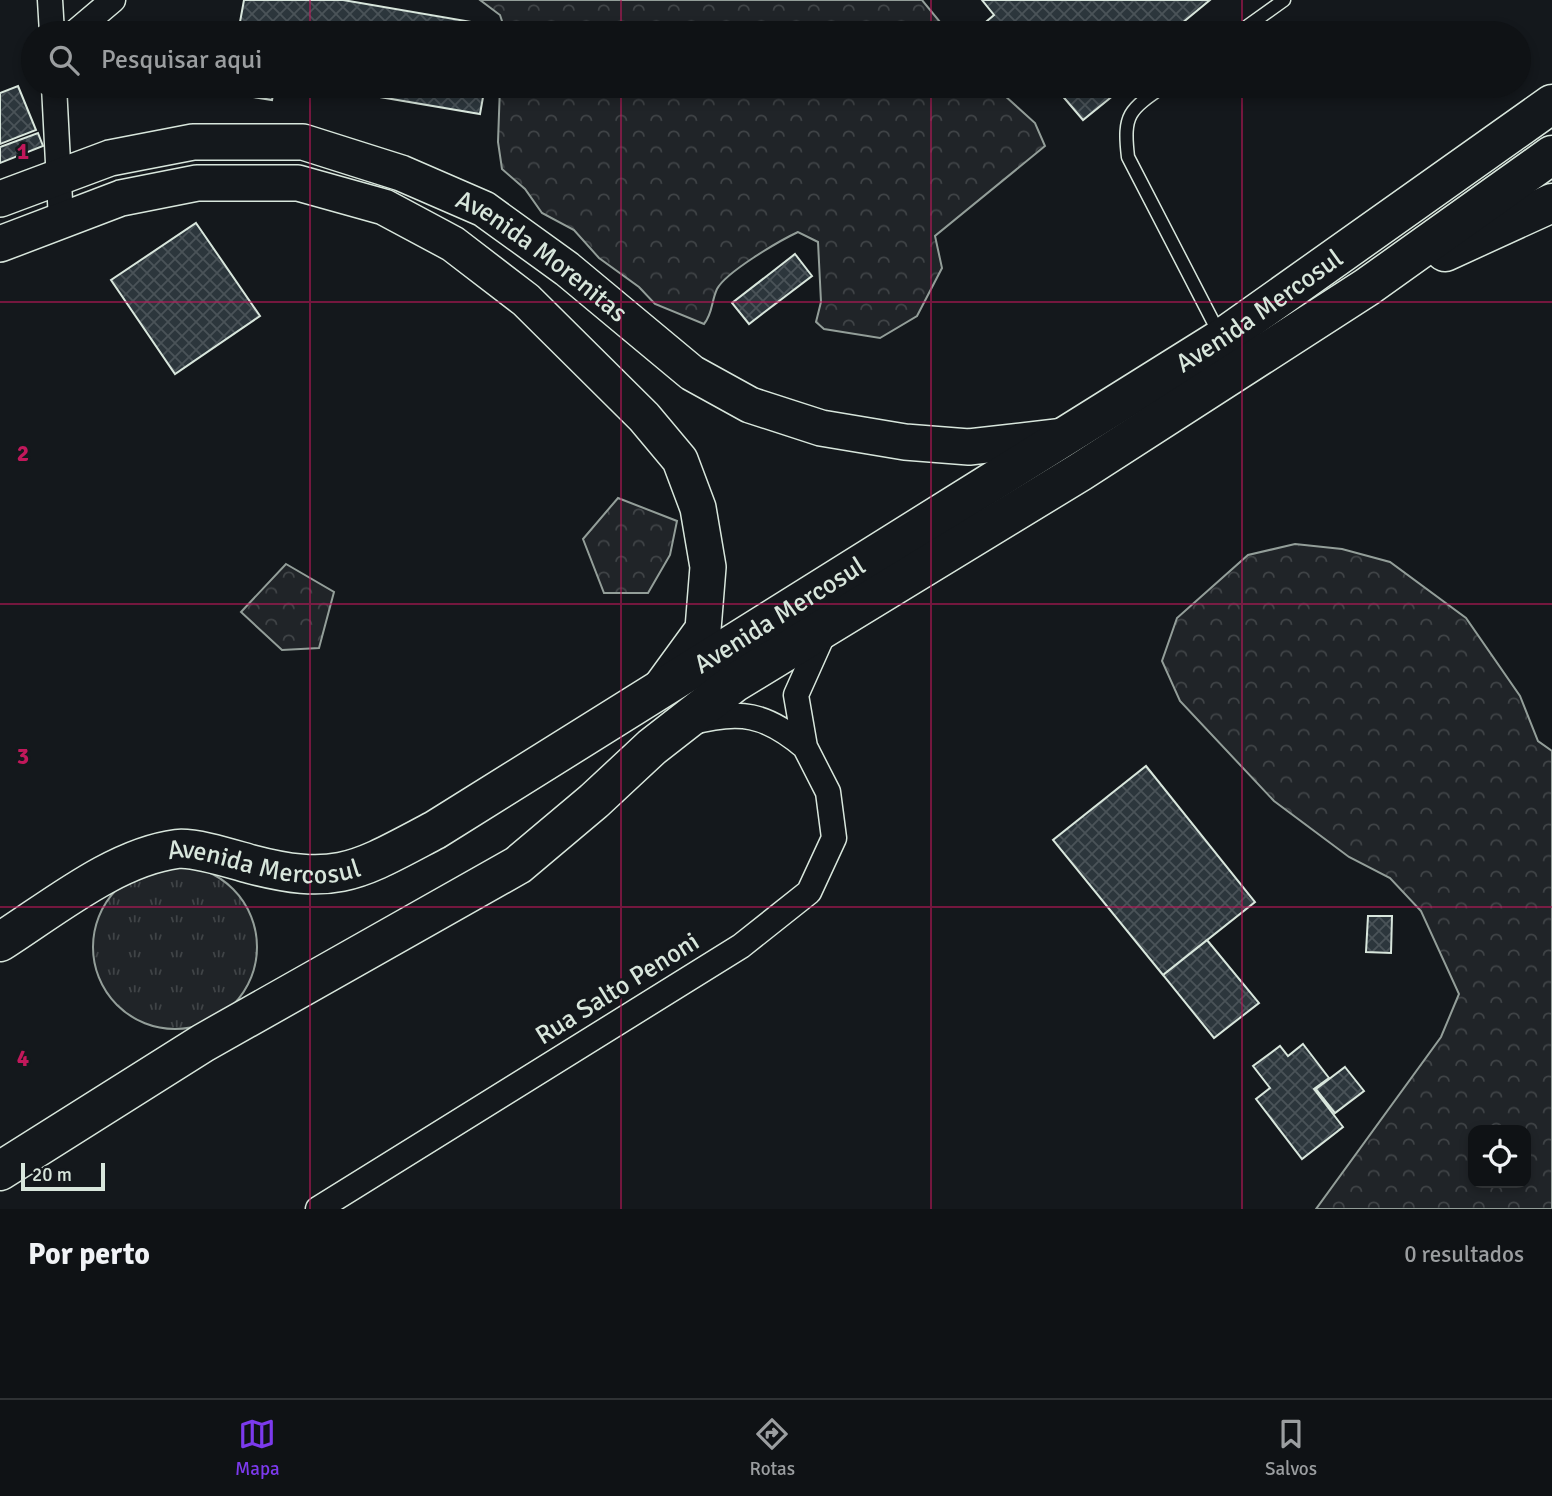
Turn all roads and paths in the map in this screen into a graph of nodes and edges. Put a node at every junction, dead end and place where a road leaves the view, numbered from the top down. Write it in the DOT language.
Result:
graph roads {
  1 [pos="50,0"];
  2 [pos="113,0"];
  3 [pos="1283,0"];
  4 [pos="51,21"];
  5 [pos="88,21"];
  6 [pos="1254,21"];
  7 [pos="1552,90"];
  8 [pos="55,98"];
  9 [pos="1147,98"];
  10 [pos="1552,104"];
  11 [pos="1513,131"];
  12 [pos="1552,155"];
  13 [pos="58,175"];
  14 [pos="0,200"];
  15 [pos="1552,203"];
  16 [pos="61,220"];
  17 [pos="0,244"];
  18 [pos="1367,287"];
  19 [pos="1222,338"];
  20 [pos="1065,436"];
  21 [pos="828,625"];
  22 [pos="659,690"];
  23 [pos="679,726"];
  24 [pos="806,747"];
  25 [pos="0,942"];
  26 [pos="0,1171"];
  27 [pos="318,1209"];
  1 -- 4 [label="street"];
  2 -- 5 [label="street"];
  3 -- 6 [label="lane"];
  7 -- 11 [label="highway"];
  8 -- 13 [label="street"];
  9 -- 19 [label="lane"];
  10 -- 11 [label="highway"];
  11 -- 19 [label="highway, Avenida Mercosul"];
  12 -- 18 [label="highway"];
  13 -- 14 [label="main road, Avenida Morenitas"];
  13 -- 16 [label="street"];
  13 -- 20 [label="main road, Avenida Morenitas"];
  15 -- 18 [label="highway"];
  16 -- 17 [label="main road, Avenida Morenitas"];
  16 -- 22 [label="main road, Avenida Morenitas"];
  18 -- 21 [label="highway, Avenida Mercosul"];
  19 -- 20 [label="highway, Avenida Mercosul"];
  20 -- 22 [label="highway, Avenida Mercosul"];
  21 -- 23 [label="highway, Avenida Mercosul"];
  21 -- 24 [label="street, Rua Salto Penoni"];
  22 -- 25 [label="highway, Avenida Mercosul"];
  23 -- 24 [label="street, Rua Salto Penoni"];
  23 -- 26 [label="highway, Avenida Mercosul"];
  24 -- 27 [label="street, Rua Salto Penoni"];
}
